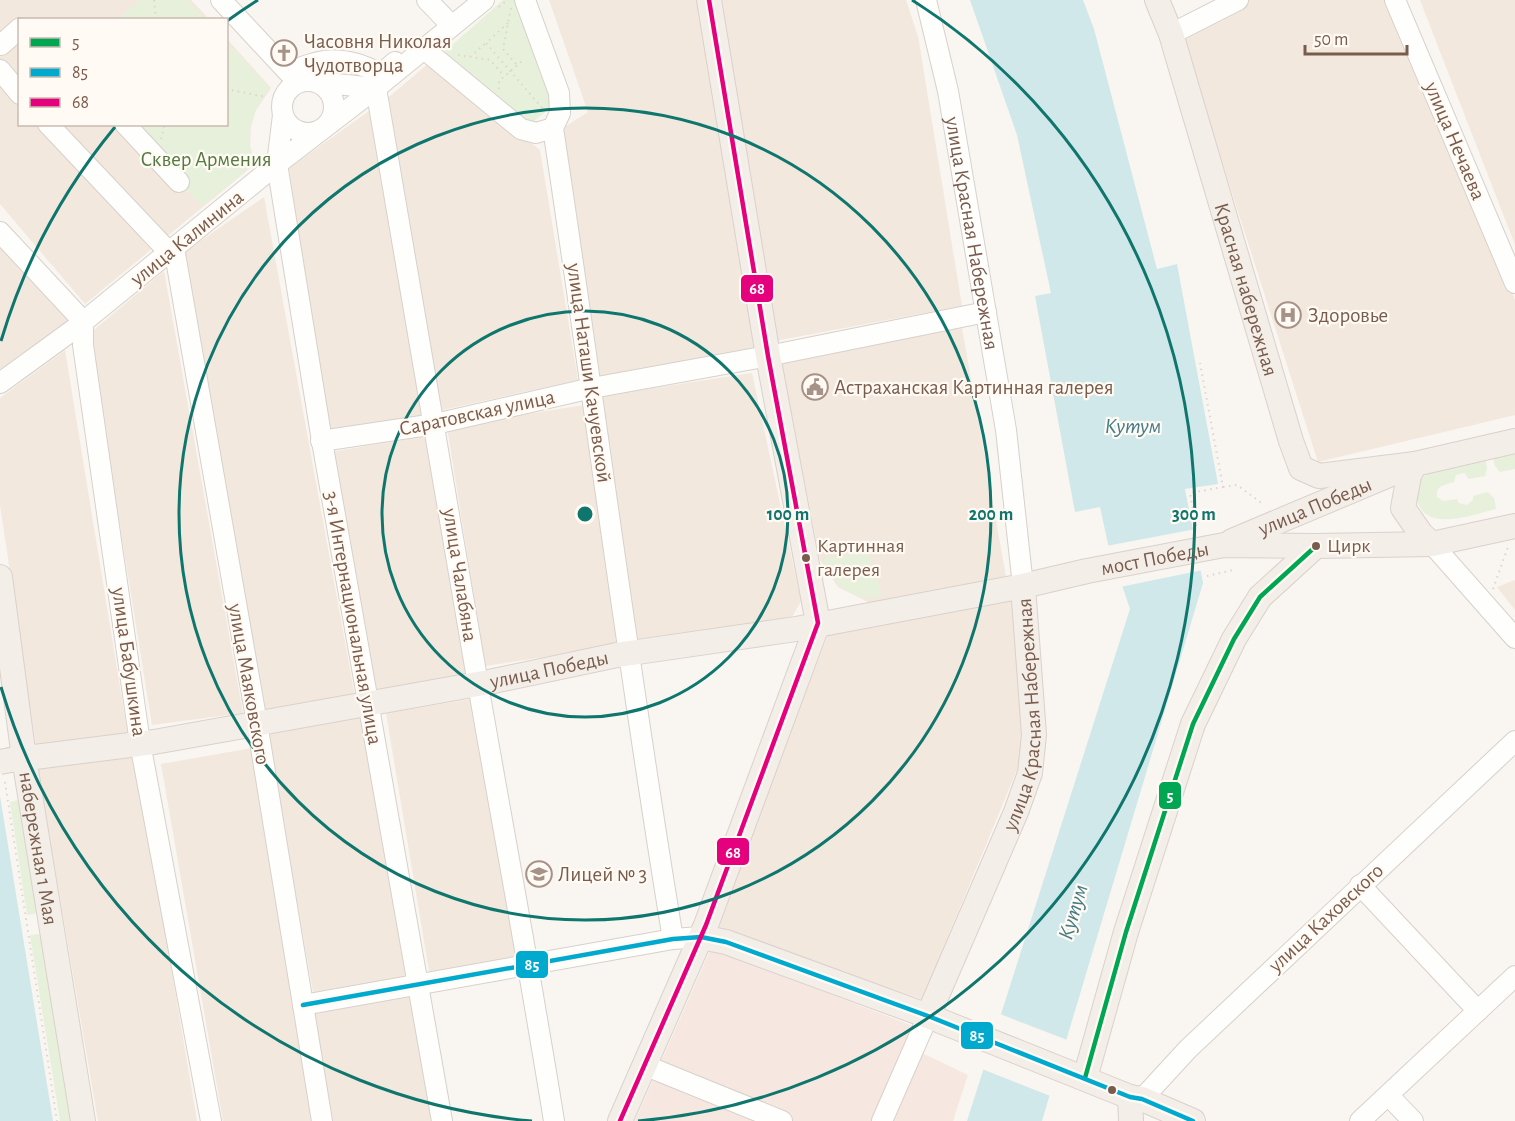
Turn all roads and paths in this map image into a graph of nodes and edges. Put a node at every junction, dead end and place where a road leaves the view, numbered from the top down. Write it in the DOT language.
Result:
graph roads {
  1 [pos="154,0"];
  2 [pos="206,0"];
  3 [pos="221,0"];
  4 [pos="427,0"];
  5 [pos="464,0"];
  6 [pos="484,0"];
  7 [pos="709,0"];
  8 [pos="926,0"];
  9 [pos="1157,0"];
  10 [pos="1238,0"];
  11 [pos="1395,0"];
  12 [pos="518,4"];
  13 [pos="156,18"];
  14 [pos="222,18"];
  15 [pos="448,22"];
  16 [pos="508,23"];
  17 [pos="228,24"];
  18 [pos="18,30"];
  19 [pos="1171,34"];
  20 [pos="486,43"];
  21 [pos="0,47"];
  22 [pos="424,49"];
  23 [pos="449,54"];
  24 [pos="470,57"];
  25 [pos="522,61"];
  26 [pos="517,65"];
  27 [pos="0,70"];
  28 [pos="510,71"];
  29 [pos="504,76"];
  30 [pos="315,82"];
  31 [pos="376,88"];
  32 [pos="228,89"];
  33 [pos="288,90"];
  34 [pos="18,92"];
  35 [pos="266,97"];
  36 [pos="500,97"];
  37 [pos="541,107"];
  38 [pos="283,115"];
  39 [pos="50,126"];
  40 [pos="127,126"];
  41 [pos="324,128"];
  42 [pos="553,128"];
  43 [pos="277,164"];
  44 [pos="179,182"];
  45 [pos="0,232"];
  46 [pos="172,250"];
  47 [pos="1515,283"];
  48 [pos="986,312"];
  49 [pos="83,321"];
  50 [pos="768,356"];
  51 [pos="1200,363"];
  52 [pos="0,383"];
  53 [pos="592,388"];
  54 [pos="435,424"];
  55 [pos="321,441"];
  56 [pos="1515,441"];
  57 [pos="1415,464"];
  58 [pos="1223,487"];
  59 [pos="1263,504"];
  60 [pos="1196,526"];
  61 [pos="1510,527"];
  62 [pos="1432,544"];
  63 [pos="1224,545"];
  64 [pos="1316,546"];
  65 [pos="1233,570"];
  66 [pos="1087,571"];
  67 [pos="1207,576"];
  68 [pos="0,577"];
  69 [pos="1023,586"];
  70 [pos="1487,606"];
  71 [pos="818,623"];
  72 [pos="1515,638"];
  73 [pos="628,654"];
  74 [pos="478,684"];
  75 [pos="368,704"];
  76 [pos="256,723"];
  77 [pos="1515,741"];
  78 [pos="140,743"];
  79 [pos="10,765"];
  80 [pos="1360,885"];
  81 [pos="701,937"];
  82 [pos="673,939"];
  83 [pos="529,964"];
  84 [pos="1515,976"];
  85 [pos="418,984"];
  86 [pos="303,1005"];
  87 [pos="1478,1011"];
  88 [pos="928,1016"];
  89 [pos="644,1065"];
  90 [pos="1076,1075"];
  91 [pos="1389,1096"];
  92 [pos="1136,1098"];
  93 [pos="57,1121"];
  94 [pos="83,1121"];
  95 [pos="211,1121"];
  96 [pos="322,1121"];
  97 [pos="442,1121"];
  98 [pos="554,1121"];
  99 [pos="620,1121"];
  100 [pos="782,1121"];
  101 [pos="882,1121"];
  102 [pos="1131,1121"];
  103 [pos="1193,1121"];
  104 [pos="1360,1121"];
  105 [pos="1413,1121"];
  1 -- 13 [label="path"];
  2 -- 14 [label="street"];
  3 -- 15 [label="street"];
  4 -- 15 [label="street"];
  5 -- 15 [label="street"];
  6 -- 15 [label="street, улица Калинина"];
  7 -- 50 [label="main road"];
  8 -- 48 [label="street, улица Красная Набережная"];
  9 -- 19 [label="main road, Красная набережная"];
  10 -- 19 [label="street"];
  11 -- 47 [label="street, улица Нечаева"];
  12 -- 16 [label="path"];
  12 -- 42 [label="street, улица Наташи Качуевской"];
  15 -- 22 [label="street, улица Калинина"];
  16 -- 20 [label="path"];
  16 -- 26 [label="path"];
  17 -- 33 [label="street"];
  18 -- 21 [label="street"];
  19 -- 57 [label="main road, Красная набережная"];
  20 -- 24 [label="path"];
  20 -- 28 [label="path"];
  22 -- 31 [label="street, улица Калинина"];
  22 -- 42 [label="street"];
  23 -- 24 [label="path"];
  24 -- 29 [label="path"];
  25 -- 26 [label="path"];
  26 -- 28 [label="path"];
  27 -- 34 [label="street"];
  28 -- 29 [label="path"];
  28 -- 37 [label="path"];
  29 -- 36 [label="path"];
  30 -- 31 [label="street"];
  30 -- 33 [label="street"];
  30 -- 41 [label="street"];
  31 -- 41 [label="street, улица Калинина"];
  31 -- 54 [label="street, улица Чалабяна"];
  32 -- 35 [label="path"];
  33 -- 38 [label="street"];
  38 -- 41 [label="street"];
  38 -- 43 [label="street, 3-я Интернациональная улица"];
  39 -- 46 [label="street"];
  40 -- 44 [label="street"];
  41 -- 43 [label="street, улица Калинина"];
  42 -- 53 [label="street, улица Наташи Качуевской"];
  43 -- 46 [label="street, улица Калинина"];
  43 -- 55 [label="street, 3-я Интернациональная улица"];
  45 -- 49 [label="street"];
  46 -- 49 [label="street, улица Калинина"];
  46 -- 76 [label="street, улица Маяковского"];
  48 -- 50 [label="street, Саратовская улица"];
  48 -- 69 [label="street, улица Красная Набережная"];
  49 -- 52 [label="street, улица Калинина"];
  49 -- 78 [label="street, улица Бабушкина"];
  50 -- 53 [label="street, Саратовская улица"];
  50 -- 71 [label="main road"];
  51 -- 58 [label="path"];
  53 -- 54 [label="street, Саратовская улица"];
  53 -- 73 [label="street, улица Наташи Качуевской"];
  54 -- 55 [label="street, Саратовская улица"];
  54 -- 74 [label="street, улица Чалабяна"];
  55 -- 75 [label="street, 3-я Интернациональная улица"];
  56 -- 57 [label="main road, улица Победы"];
  57 -- 62 [label="main road"];
  57 -- 63 [label="main road, улица Победы"];
  58 -- 59 [label="path"];
  58 -- 60 [label="path"];
  61 -- 62 [label="main road, улица Победы"];
  61 -- 70 [label="path"];
  62 -- 64 [label="main road, улица Победы"];
  62 -- 70 [label="street"];
  63 -- 64 [label="main road, улица Победы"];
  63 -- 66 [label="main road, мост Победы"];
  64 -- 90 [label="main road"];
  65 -- 67 [label="path"];
  66 -- 69 [label="main road, улица Победы"];
  68 -- 79 [label="main road, набережная 1 Мая"];
  69 -- 71 [label="main road, улица Победы"];
  69 -- 88 [label="main road, улица Красная Набережная"];
  70 -- 72 [label="street"];
  71 -- 73 [label="main road, улица Победы"];
  71 -- 81 [label="main road"];
  73 -- 74 [label="main road, улица Победы"];
  73 -- 82 [label="street, улица Наташи Качуевской"];
  74 -- 75 [label="main road, улица Победы"];
  74 -- 83 [label="street, улица Чалабяна"];
  75 -- 76 [label="main road, улица Победы"];
  75 -- 85 [label="street, 3-я Интернациональная улица"];
  76 -- 78 [label="main road, улица Победы"];
  76 -- 86 [label="street, улица Маяковского"];
  77 -- 80 [label="street, улица Каховского"];
  78 -- 79 [label="main road, улица Победы"];
  78 -- 95 [label="street, улица Бабушкина"];
  79 -- 93 [label="path"];
  79 -- 94 [label="main road, набережная 1 Мая"];
  80 -- 87 [label="street"];
  80 -- 92 [label="street, улица Каховского"];
  81 -- 82 [label="street"];
  81 -- 88 [label="main road"];
  81 -- 89 [label="main road"];
  82 -- 83 [label="street"];
  83 -- 85 [label="street"];
  83 -- 98 [label="street, улица Чалабяна"];
  84 -- 87 [label="street"];
  85 -- 86 [label="street"];
  85 -- 97 [label="street, 3-я Интернациональная улица"];
  86 -- 96 [label="street, улица Маяковского"];
  87 -- 91 [label="street"];
  88 -- 90 [label="main road"];
  88 -- 101 [label="street, улица Красная Набережная"];
  89 -- 99 [label="main road"];
  89 -- 100 [label="street"];
  90 -- 92 [label="main road"];
  91 -- 104 [label="street"];
  91 -- 105 [label="street"];
  92 -- 102 [label="main road"];
  92 -- 103 [label="main road"];
}
